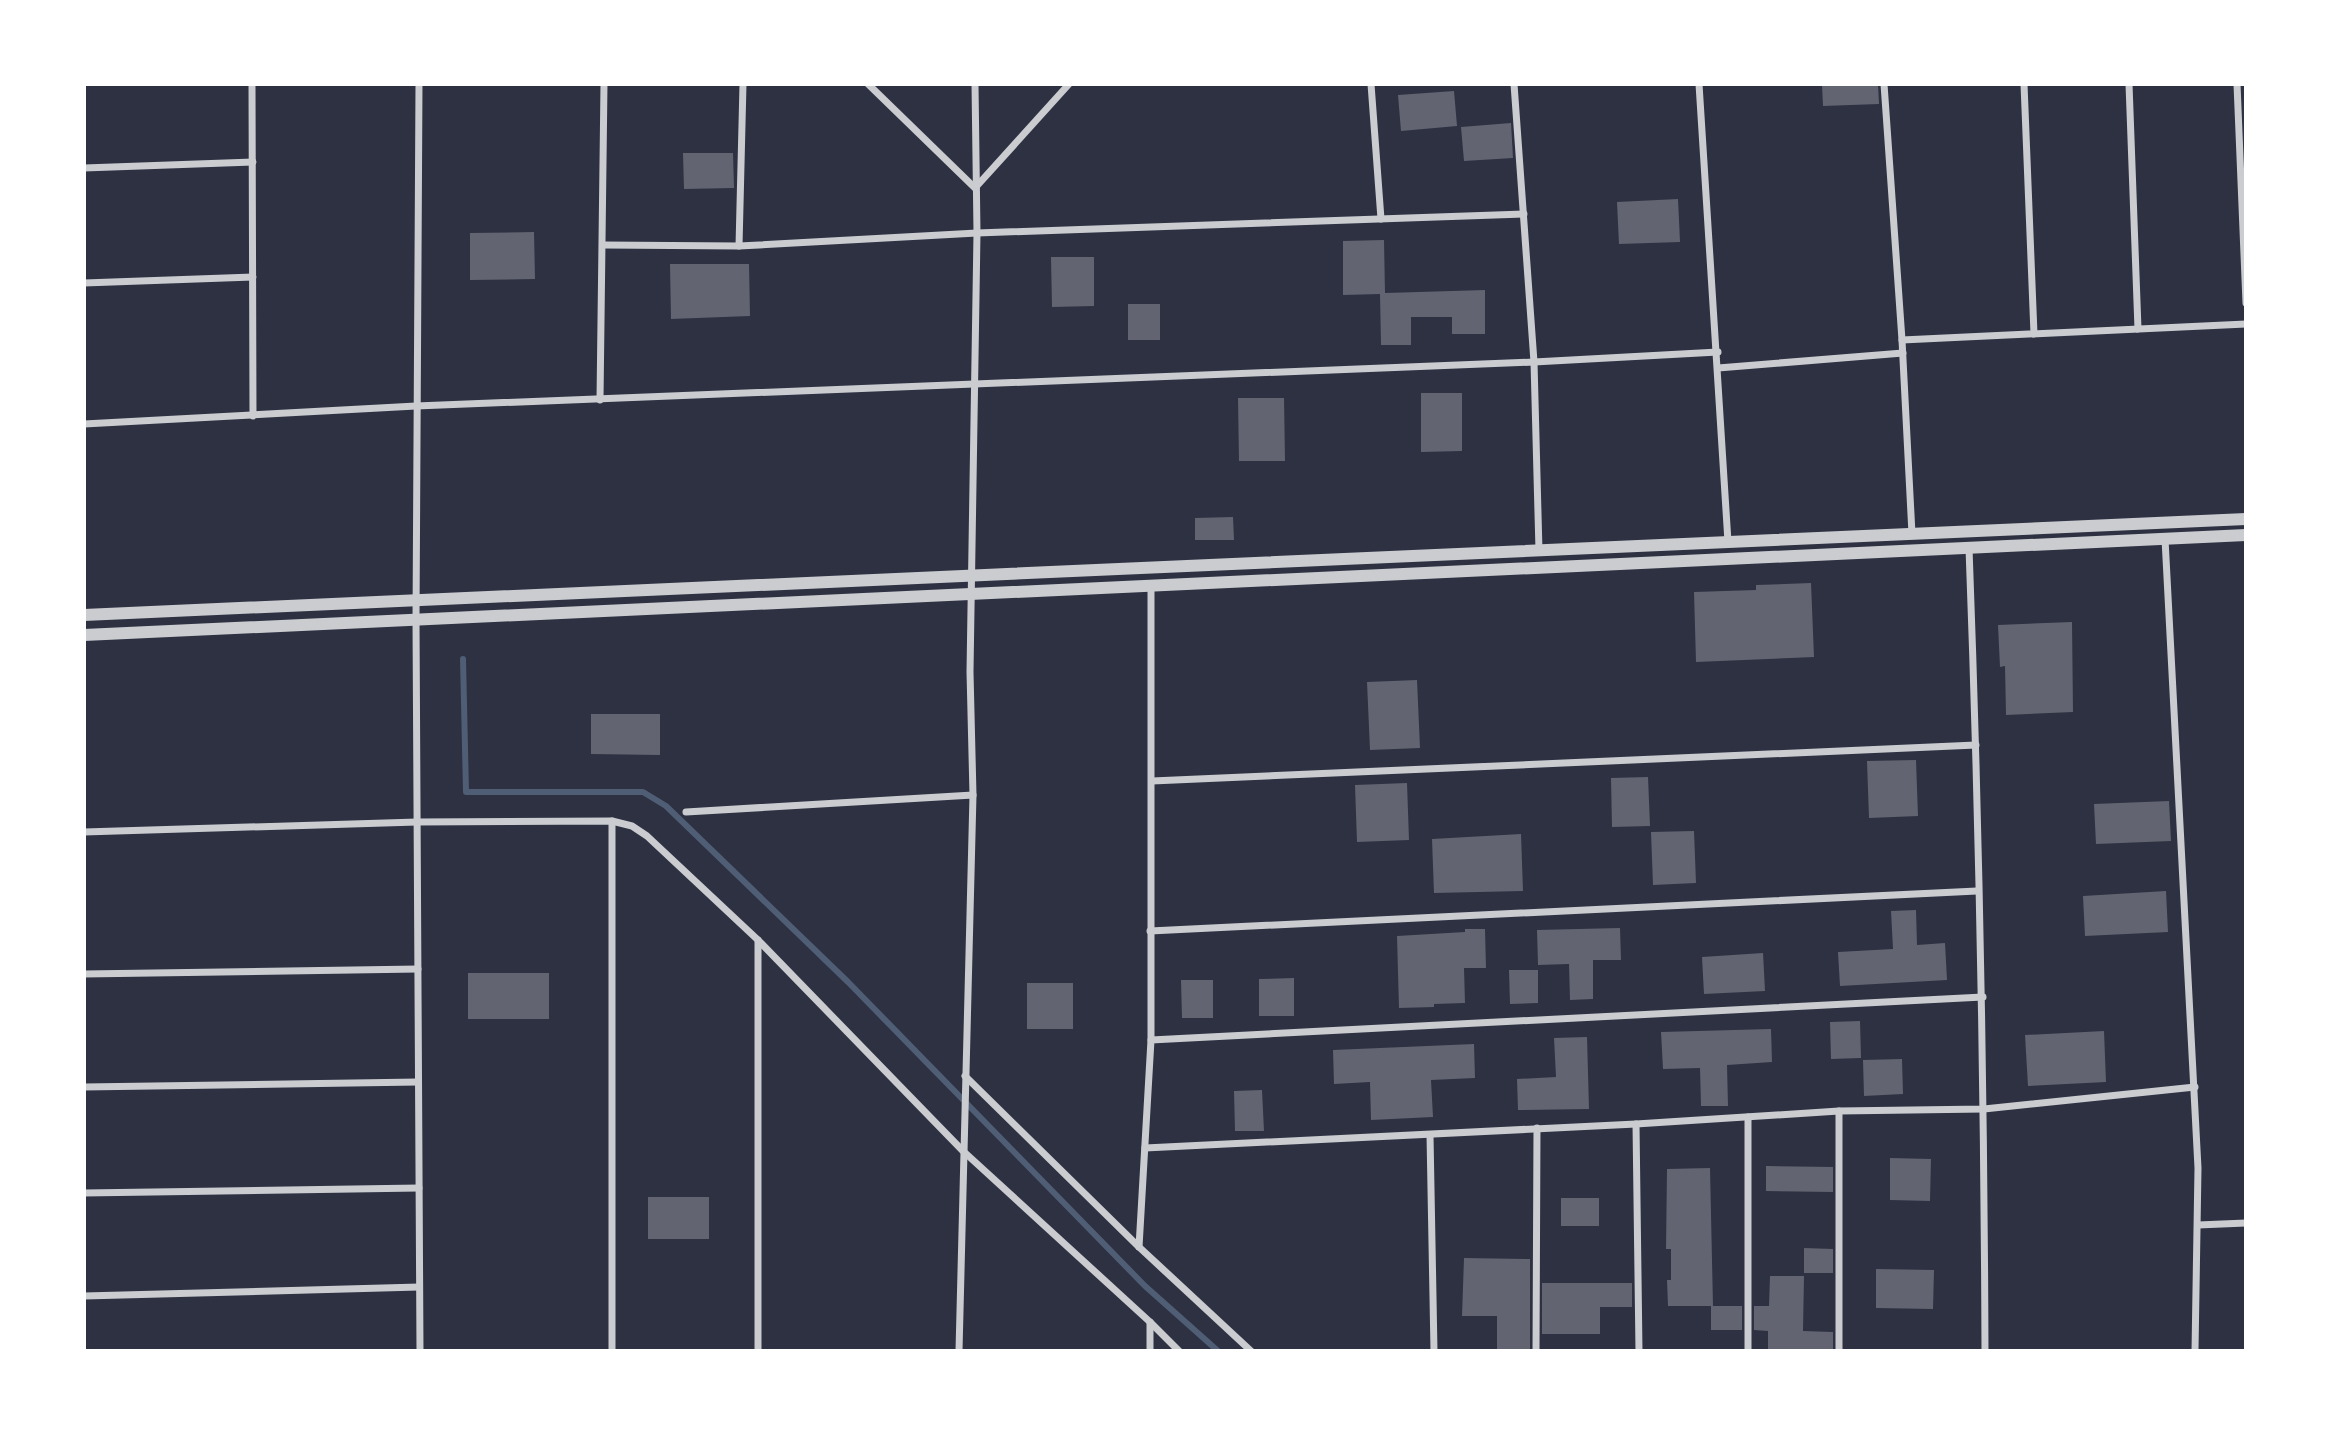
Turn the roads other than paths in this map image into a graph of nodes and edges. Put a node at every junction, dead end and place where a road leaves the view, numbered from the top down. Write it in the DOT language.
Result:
graph roads {
  1 [pos="253,84"];
  2 [pos="419,84"];
  3 [pos="604,84"];
  4 [pos="743,84"];
  5 [pos="869,84"];
  6 [pos="975,84"];
  7 [pos="1069,84"];
  8 [pos="1371,84"];
  9 [pos="1514,84"];
  10 [pos="1699,84"];
  11 [pos="1884,84"];
  12 [pos="2024,84"];
  13 [pos="2129,84"];
  14 [pos="2237,84"];
  15 [pos="253,162"];
  16 [pos="84,168"];
  17 [pos="975,188"];
  18 [pos="1524,214"];
  19 [pos="1381,219"];
  20 [pos="977,233"];
  21 [pos="604,245"];
  22 [pos="739,246"];
  23 [pos="253,277"];
  24 [pos="84,283"];
  25 [pos="2246,303"];
  26 [pos="2246,324"];
  27 [pos="2138,329"];
  28 [pos="2034,334"];
  29 [pos="1902,340"];
  30 [pos="1718,352"];
  31 [pos="1902,352"];
  32 [pos="1534,362"];
  33 [pos="1718,368"];
  34 [pos="973,385"];
  35 [pos="600,400"];
  36 [pos="416,407"];
  37 [pos="253,416"];
  38 [pos="84,424"];
  39 [pos="2246,519"];
  40 [pos="1912,534"];
  41 [pos="2246,535"];
  42 [pos="2165,539"];
  43 [pos="1728,542"];
  44 [pos="1969,548"];
  45 [pos="1539,551"];
  46 [pos="972,576"];
  47 [pos="1151,586"];
  48 [pos="972,594"];
  49 [pos="416,601"];
  50 [pos="84,615"];
  51 [pos="416,620"];
  52 [pos="84,635"];
  53 [pos="1976,745"];
  54 [pos="1152,780"];
  55 [pos="973,795"];
  56 [pos="686,812"];
  57 [pos="612,821"];
  58 [pos="417,822"];
  59 [pos="84,832"];
  60 [pos="1977,891"];
  61 [pos="1150,931"];
  62 [pos="758,940"];
  63 [pos="418,969"];
  64 [pos="84,974"];
  65 [pos="1983,997"];
  66 [pos="1151,1040"];
  67 [pos="965,1076"];
  68 [pos="418,1082"];
  69 [pos="84,1087"];
  70 [pos="2194,1087"];
  71 [pos="1984,1109"];
  72 [pos="1839,1111"];
  73 [pos="1748,1117"];
  74 [pos="1636,1124"];
  75 [pos="1537,1128"];
  76 [pos="1430,1135"];
  77 [pos="1145,1148"];
  78 [pos="963,1151"];
  79 [pos="419,1188"];
  80 [pos="84,1193"];
  81 [pos="2246,1223"];
  82 [pos="2198,1225"];
  83 [pos="1139,1247"];
  84 [pos="419,1287"];
  85 [pos="84,1296"];
  86 [pos="1150,1322"];
  87 [pos="420,1351"];
  88 [pos="612,1351"];
  89 [pos="758,1351"];
  90 [pos="959,1351"];
  91 [pos="1150,1351"];
  92 [pos="1179,1351"];
  93 [pos="1251,1351"];
  94 [pos="1434,1351"];
  95 [pos="1536,1351"];
  96 [pos="1639,1351"];
  97 [pos="1748,1351"];
  98 [pos="1839,1351"];
  99 [pos="1985,1351"];
  100 [pos="2195,1351"];
  1 -- 15 [label="street"];
  2 -- 36 [label="street"];
  3 -- 21 [label="street"];
  4 -- 22 [label="street"];
  5 -- 17 [label="street"];
  6 -- 17 [label="street"];
  7 -- 17 [label="street"];
  8 -- 19 [label="street"];
  9 -- 18 [label="street"];
  10 -- 30 [label="street"];
  11 -- 29 [label="street"];
  12 -- 28 [label="street"];
  13 -- 27 [label="street"];
  14 -- 25 [label="street"];
  15 -- 16 [label="street"];
  15 -- 23 [label="street"];
  17 -- 20 [label="street"];
  18 -- 19 [label="street"];
  18 -- 32 [label="street"];
  19 -- 20 [label="street"];
  20 -- 22 [label="street"];
  20 -- 34 [label="street"];
  21 -- 22 [label="street"];
  21 -- 35 [label="street"];
  23 -- 24 [label="street"];
  23 -- 37 [label="street"];
  26 -- 27 [label="street"];
  27 -- 28 [label="street"];
  28 -- 29 [label="street"];
  29 -- 31 [label="street"];
  30 -- 32 [label="street"];
  30 -- 33 [label="street"];
  31 -- 33 [label="street"];
  31 -- 40 [label="street"];
  32 -- 34 [label="street"];
  32 -- 45 [label="street"];
  33 -- 43 [label="street"];
  34 -- 35 [label="street"];
  34 -- 46 [label="street"];
  35 -- 36 [label="street"];
  36 -- 37 [label="street"];
  36 -- 49 [label="street"];
  37 -- 38 [label="street"];
  39 -- 40 [label="street"];
  40 -- 43 [label="street"];
  41 -- 42 [label="street"];
  42 -- 44 [label="street"];
  42 -- 70 [label="street"];
  43 -- 45 [label="street"];
  44 -- 47 [label="street"];
  44 -- 53 [label="street"];
  45 -- 46 [label="street"];
  46 -- 48 [label="street"];
  46 -- 49 [label="street"];
  47 -- 48 [label="street"];
  47 -- 54 [label="street"];
  48 -- 51 [label="street"];
  48 -- 55 [label="street"];
  49 -- 50 [label="street"];
  49 -- 51 [label="street"];
  51 -- 52 [label="street"];
  51 -- 58 [label="street"];
  53 -- 54 [label="street"];
  53 -- 60 [label="street"];
  54 -- 61 [label="street"];
  55 -- 56 [label="street"];
  55 -- 67 [label="street"];
  57 -- 58 [label="street"];
  57 -- 62 [label="street"];
  57 -- 88 [label="street"];
  58 -- 59 [label="street"];
  58 -- 63 [label="street"];
  60 -- 61 [label="street"];
  60 -- 65 [label="street"];
  61 -- 66 [label="street"];
  62 -- 78 [label="street"];
  62 -- 89 [label="street"];
  63 -- 64 [label="street"];
  63 -- 68 [label="street"];
  65 -- 66 [label="street"];
  65 -- 71 [label="street"];
  66 -- 77 [label="street"];
  67 -- 78 [label="street"];
  67 -- 83 [label="street"];
  68 -- 69 [label="street"];
  68 -- 79 [label="street"];
  70 -- 71 [label="street"];
  70 -- 82 [label="street"];
  71 -- 72 [label="street"];
  71 -- 99 [label="street"];
  72 -- 73 [label="street"];
  72 -- 98 [label="street"];
  73 -- 74 [label="street"];
  73 -- 97 [label="street"];
  74 -- 75 [label="street"];
  74 -- 96 [label="street"];
  75 -- 76 [label="street"];
  75 -- 95 [label="street"];
  76 -- 77 [label="street"];
  76 -- 94 [label="street"];
  77 -- 83 [label="street"];
  78 -- 86 [label="street"];
  78 -- 90 [label="street"];
  79 -- 80 [label="street"];
  79 -- 84 [label="street"];
  81 -- 82 [label="street"];
  82 -- 100 [label="street"];
  83 -- 93 [label="street"];
  84 -- 85 [label="street"];
  84 -- 87 [label="street"];
  86 -- 91 [label="street"];
  86 -- 92 [label="street"];
}
